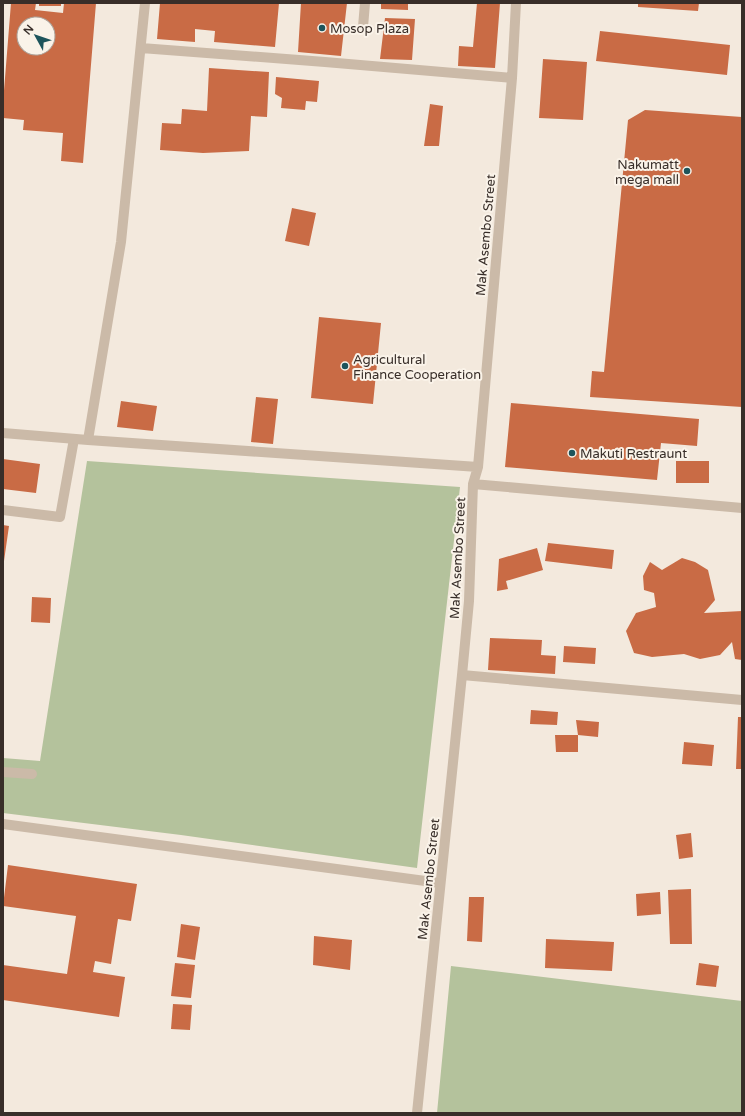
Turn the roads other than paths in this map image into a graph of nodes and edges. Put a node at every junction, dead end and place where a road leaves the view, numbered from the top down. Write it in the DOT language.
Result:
graph roads {
  1 [pos="145,3"];
  2 [pos="365,3"];
  3 [pos="516,3"];
  4 [pos="363,27"];
  5 [pos="141,48"];
  6 [pos="512,78"];
  7 [pos="3,433"];
  8 [pos="74,439"];
  9 [pos="88,440"];
  10 [pos="478,467"];
  11 [pos="473,484"];
  12 [pos="742,508"];
  13 [pos="3,510"];
  14 [pos="462,674"];
  15 [pos="742,700"];
  16 [pos="3,772"];
  17 [pos="32,774"];
  18 [pos="3,824"];
  19 [pos="440,884"];
  20 [pos="417,1113"];
  1 -- 5 [label="street"];
  2 -- 4 [label="street"];
  3 -- 6 [label="street, Mak Asembo Street"];
  5 -- 6 [label="street"];
  5 -- 9 [label="street"];
  6 -- 10 [label="street, Mak Asembo Street"];
  7 -- 8 [label="street"];
  8 -- 9 [label="street"];
  8 -- 13 [label="street"];
  9 -- 10 [label="street"];
  10 -- 11 [label="street, Mak Asembo Street"];
  11 -- 12 [label="street"];
  11 -- 14 [label="street, Mak Asembo Street"];
  14 -- 15 [label="street"];
  14 -- 19 [label="street, Mak Asembo Street"];
  16 -- 17 [label="street"];
  18 -- 19 [label="street"];
  19 -- 20 [label="street, Mak Asembo Street"];
}
